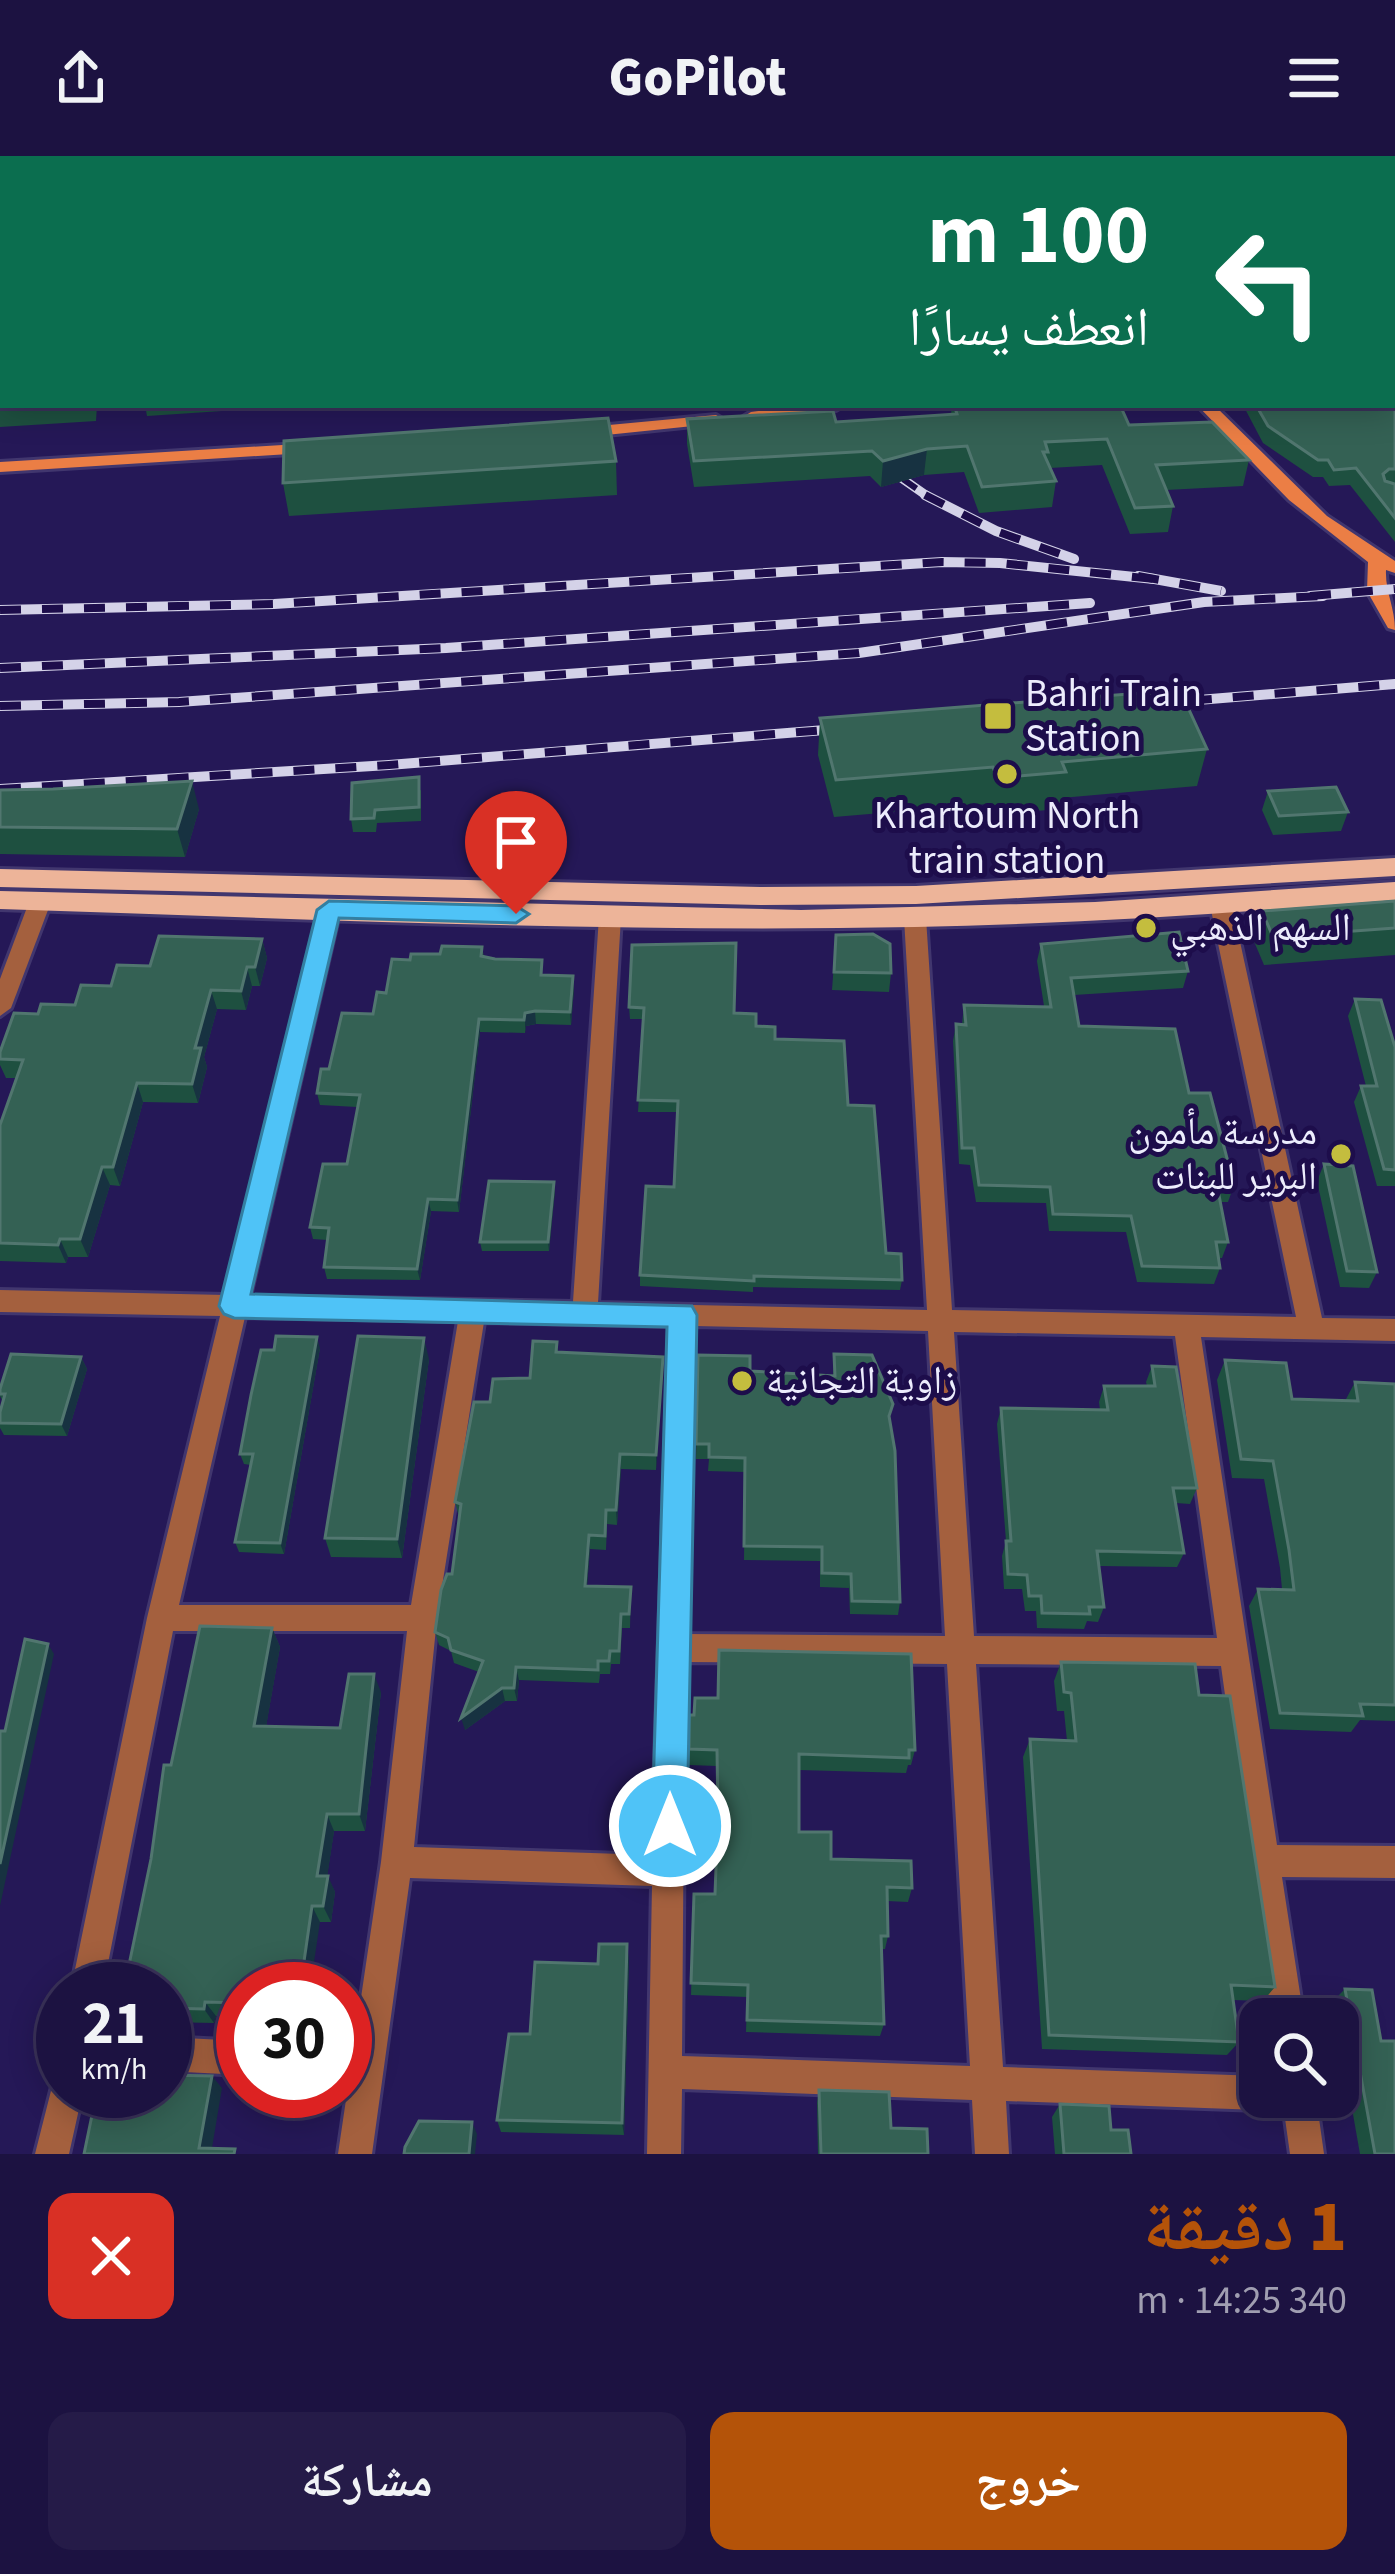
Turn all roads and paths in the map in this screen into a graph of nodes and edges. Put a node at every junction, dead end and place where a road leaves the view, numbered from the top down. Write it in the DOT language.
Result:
graph roads {
  1 [pos="807,408"];
  2 [pos="1208,408"];
  3 [pos="558,434"];
  4 [pos="326,448"];
  5 [pos="0,467"];
  6 [pos="1386,564"];
  7 [pos="1395,625"];
  8 [pos="1395,867"];
  9 [pos="0,878"];
  10 [pos="1395,891"];
  11 [pos="0,900"];
  12 [pos="40,902"];
  13 [pos="1221,905"];
  14 [pos="329,910"];
  15 [pos="610,917"];
  16 [pos="915,918"];
  17 [pos="0,1008"];
  18 [pos="0,1301"];
  19 [pos="234,1306"];
  20 [pos="473,1311"];
  21 [pos="585,1313"];
  22 [pos="682,1315"];
  23 [pos="943,1321"];
  24 [pos="1186,1326"];
  25 [pos="1311,1328"];
  26 [pos="1395,1330"];
  27 [pos="160,1618"];
  28 [pos="424,1618"];
  29 [pos="960,1647"];
  30 [pos="671,1648"];
  31 [pos="1233,1652"];
  32 [pos="1264,1861"];
  33 [pos="397,1862"];
  34 [pos="1395,1862"];
  35 [pos="669,1871"];
  36 [pos="92,1962"];
  37 [pos="372,1985"];
  38 [pos="1284,1998"];
  39 [pos="667,2072"];
  40 [pos="987,2082"];
  41 [pos="1239,2092"];
  42 [pos="60,2118"];
  43 [pos="355,2118"];
  44 [pos="1301,2118"];
  45 [pos="52,2154"];
  46 [pos="355,2154"];
  47 [pos="664,2154"];
  48 [pos="992,2154"];
  49 [pos="1307,2154"];
  1 -- 3 [label="street"];
  2 -- 6 [label="street"];
  4 -- 5 [label="street"];
  6 -- 7 [label="street"];
  8 -- 9 [label="main road"];
  10 -- 13 [label="main road"];
  11 -- 12 [label="main road"];
  12 -- 14 [label="main road"];
  12 -- 17 [label="street"];
  13 -- 16 [label="main road"];
  13 -- 25 [label="street"];
  14 -- 15 [label="main road"];
  14 -- 19 [label="street"];
  15 -- 16 [label="main road"];
  15 -- 21 [label="street"];
  16 -- 23 [label="street"];
  18 -- 19 [label="street"];
  19 -- 20 [label="street"];
  19 -- 27 [label="street"];
  20 -- 21 [label="street"];
  20 -- 28 [label="street"];
  21 -- 22 [label="street"];
  22 -- 23 [label="street"];
  22 -- 30 [label="street"];
  23 -- 24 [label="street"];
  23 -- 29 [label="street"];
  24 -- 25 [label="street"];
  24 -- 31 [label="street"];
  25 -- 26 [label="street"];
  27 -- 28 [label="street"];
  27 -- 36 [label="street"];
  28 -- 33 [label="street"];
  29 -- 30 [label="street"];
  29 -- 31 [label="street"];
  29 -- 40 [label="street"];
  30 -- 35 [label="street"];
  31 -- 32 [label="street"];
  32 -- 34 [label="street"];
  32 -- 38 [label="street"];
  33 -- 35 [label="street"];
  33 -- 37 [label="street"];
  35 -- 39 [label="street"];
  39 -- 40 [label="street"];
  39 -- 47 [label="street"];
  40 -- 41 [label="street"];
  40 -- 48 [label="street"];
  42 -- 45 [label="street"];
  43 -- 46 [label="street"];
  44 -- 49 [label="street"];
}
